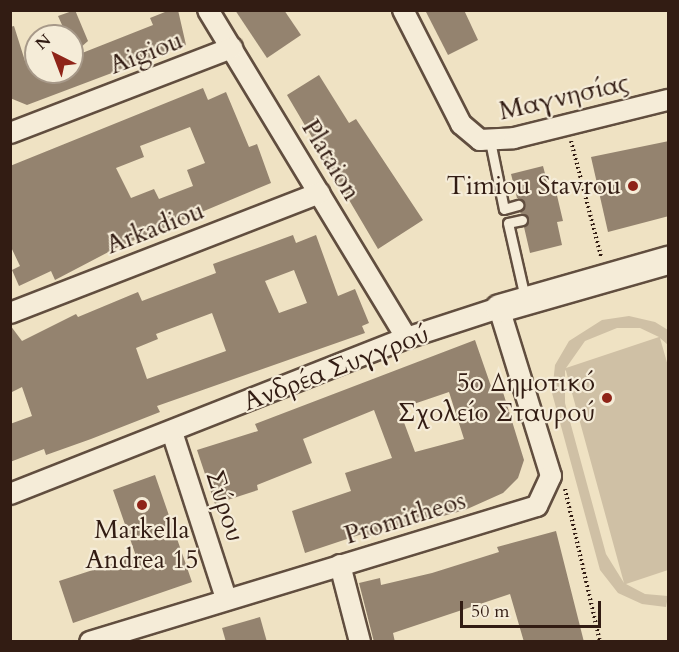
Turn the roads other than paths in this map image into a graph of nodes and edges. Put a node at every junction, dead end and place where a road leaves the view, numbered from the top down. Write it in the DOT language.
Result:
graph roads {
  1 [pos="208,10"];
  2 [pos="403,10"];
  3 [pos="232,48"];
  4 [pos="669,100"];
  5 [pos="10,133"];
  6 [pos="490,141"];
  7 [pos="320,193"];
  8 [pos="518,205"];
  9 [pos="522,220"];
  10 [pos="669,260"];
  11 [pos="524,292"];
  12 [pos="499,308"];
  13 [pos="10,313"];
  14 [pos="407,338"];
  15 [pos="172,432"];
  16 [pos="10,494"];
  17 [pos="340,565"];
  18 [pos="226,598"];
  19 [pos="90,642"];
  20 [pos="360,642"];
  1 -- 3 [label="street, Plataion"];
  2 -- 6 [label="street, Μαγνησίας"];
  3 -- 5 [label="street, Aigiou"];
  3 -- 7 [label="street, Plataion"];
  4 -- 6 [label="street, Μαγνησίας"];
  6 -- 8 [label="lane"];
  7 -- 13 [label="street, Arkadiou"];
  7 -- 14 [label="street, Plataion"];
  9 -- 11 [label="lane"];
  10 -- 11 [label="street, Ανδρέα Συγγρού"];
  11 -- 12 [label="street, Ανδρέα Συγγρού"];
  12 -- 14 [label="street, Ανδρέα Συγγρού"];
  12 -- 17 [label="street, Promitheos"];
  14 -- 15 [label="street, Ανδρέα Συγγρού"];
  15 -- 16 [label="street, Ανδρέα Συγγρού"];
  15 -- 18 [label="street, Σύρου"];
  17 -- 18 [label="street, Promitheos"];
  17 -- 20 [label="street"];
  18 -- 19 [label="street, Promitheos"];
}
